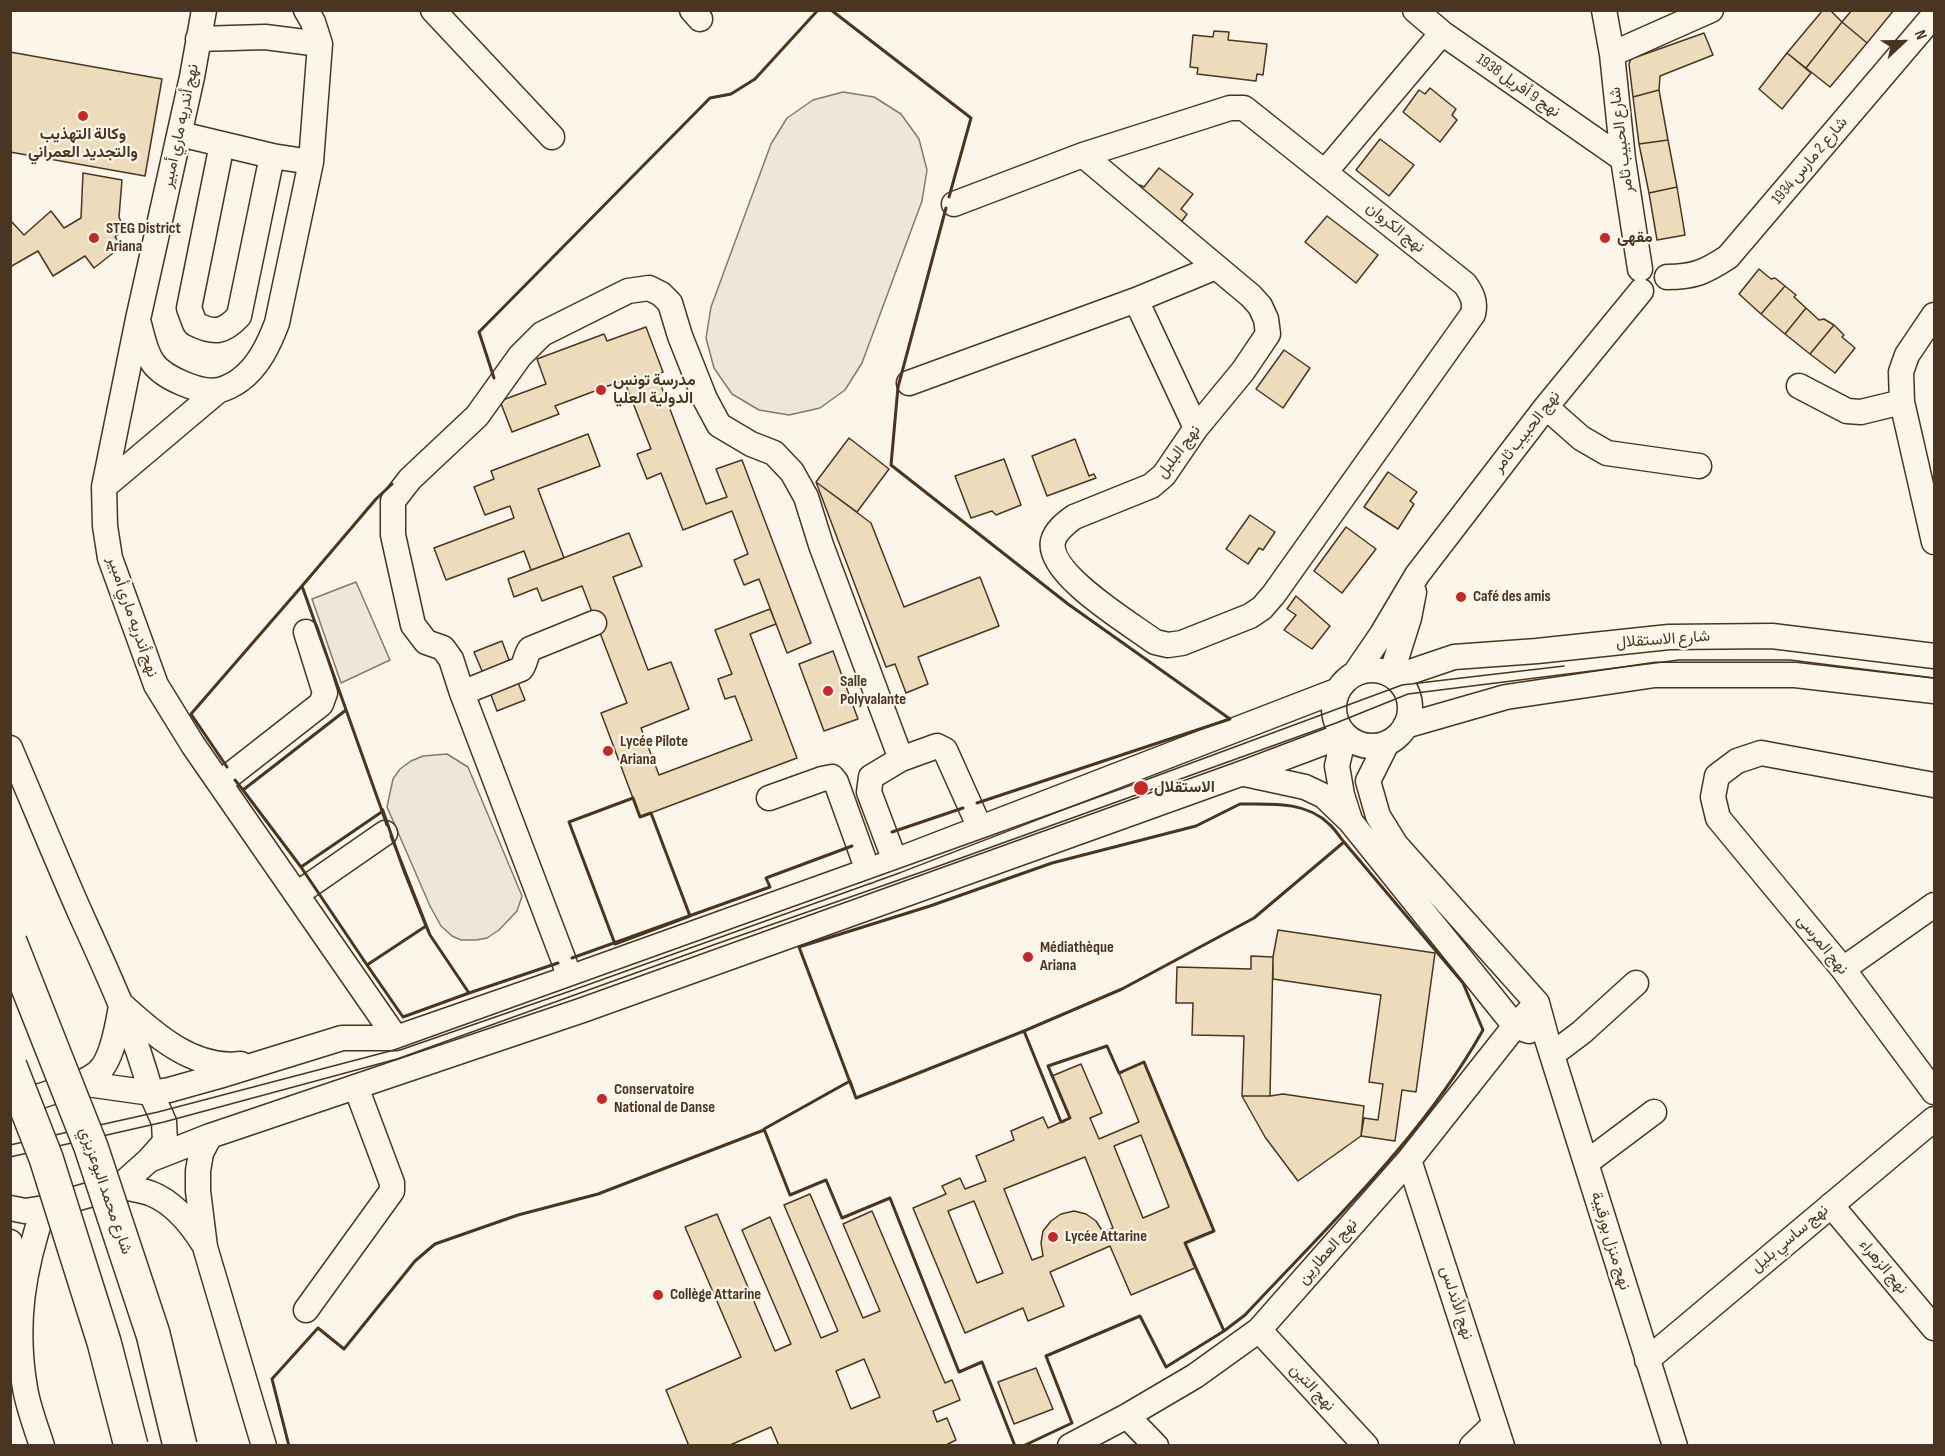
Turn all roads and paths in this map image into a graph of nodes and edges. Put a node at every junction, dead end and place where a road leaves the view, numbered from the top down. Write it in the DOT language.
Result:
graph roads {
  1 [pos="204,10"];
  2 [pos="306,10"];
  3 [pos="433,10"];
  4 [pos="1415,10"];
  5 [pos="1604,10"];
  6 [pos="1711,10"];
  7 [pos="1931,25"];
  8 [pos="1442,33"];
  9 [pos="198,39"];
  10 [pos="320,44"];
  11 [pos="1612,54"];
  12 [pos="180,134"];
  13 [pos="552,137"];
  14 [pos="222,144"];
  15 [pos="1083,155"];
  16 [pos="272,156"];
  17 [pos="1623,159"];
  18 [pos="311,162"];
  19 [pos="1325,172"];
  20 [pos="954,204"];
  21 [pos="1216,267"];
  22 [pos="1640,280"];
  23 [pos="1136,300"];
  24 [pos="1935,315"];
  25 [pos="138,319"];
  26 [pos="909,383"];
  27 [pos="1799,386"];
  28 [pos="219,390"];
  29 [pos="1902,402"];
  30 [pos="1546,407"];
  31 [pos="1196,428"];
  32 [pos="1699,466"];
  33 [pos="104,487"];
  34 [pos="1935,542"];
  35 [pos="1417,575"];
  36 [pos="1250,616"];
  37 [pos="594,623"];
  38 [pos="306,632"];
  39 [pos="1935,656"];
  40 [pos="1356,672"];
  41 [pos="1393,676"];
  42 [pos="1336,691"];
  43 [pos="1935,691"];
  44 [pos="462,693"];
  45 [pos="1406,726"];
  46 [pos="1344,735"];
  47 [pos="1387,743"];
  48 [pos="10,748"];
  49 [pos="901,759"];
  50 [pos="1243,773"];
  51 [pos="220,783"];
  52 [pos="1935,785"];
  53 [pos="769,798"];
  54 [pos="1350,821"];
  55 [pos="980,828"];
  56 [pos="385,833"];
  57 [pos="895,861"];
  58 [pos="868,871"];
  59 [pos="297,894"];
  60 [pos="1935,905"];
  61 [pos="10,942"];
  62 [pos="1843,969"];
  63 [pos="569,978"];
  64 [pos="1636,983"];
  65 [pos="364,991"];
  66 [pos="1537,1003"];
  67 [pos="121,1004"];
  68 [pos="1515,1026"];
  69 [pos="342,1038"];
  70 [pos="396,1038"];
  71 [pos="1549,1045"];
  72 [pos="267,1061"];
  73 [pos="10,1066"];
  74 [pos="80,1083"];
  75 [pos="356,1087"];
  76 [pos="1935,1092"];
  77 [pos="151,1093"];
  78 [pos="10,1106"];
  79 [pos="1654,1112"];
  80 [pos="1935,1119"];
  81 [pos="210,1136"];
  82 [pos="149,1160"];
  83 [pos="1409,1160"];
  84 [pos="1586,1163"];
  85 [pos="120,1186"];
  86 [pos="1831,1205"];
  87 [pos="10,1208"];
  88 [pos="44,1208"];
  89 [pos="10,1242"];
  90 [pos="206,1247"];
  91 [pos="21,1301"];
  92 [pos="306,1310"];
  93 [pos="1935,1328"];
  94 [pos="1259,1330"];
  95 [pos="1647,1360"];
  96 [pos="18,1383"];
  97 [pos="1126,1416"];
  98 [pos="1499,1435"];
  99 [pos="42,1446"];
  100 [pos="131,1446"];
  101 [pos="180,1446"];
  102 [pos="264,1446"];
  103 [pos="1070,1446"];
  104 [pos="1156,1446"];
  105 [pos="1366,1446"];
  106 [pos="1472,1446"];
  107 [pos="1675,1446"];
  1 -- 9 [label="street, نهج أندريه ماري أمبير"];
  2 -- 10 [label="street"];
  3 -- 13 [label="street"];
  4 -- 8 [label="street, نهج 9 أفريل 1938"];
  5 -- 11 [label="street, شارع الحبيب ثامر"];
  6 -- 11 [label="street"];
  7 -- 22 [label="street, شارع 2 مارس 1934"];
  8 -- 17 [label="street, نهج 9 أفريل 1938"];
  8 -- 19 [label="street"];
  9 -- 10 [label="street"];
  9 -- 12 [label="street, نهج أندريه ماري أمبير"];
  10 -- 18 [label="street"];
  11 -- 17 [label="street, شارع الحبيب ثامر"];
  12 -- 14 [label="street"];
  12 -- 25 [label="street, نهج أندريه ماري أمبير"];
  14 -- 16 [label="street"];
  14 -- 16 [label="street"];
  15 -- 19 [label="street, نهج الكروان"];
  15 -- 20 [label="street, نهج الكروان"];
  15 -- 21 [label="street, نهج البلبل"];
  16 -- 18 [label="street"];
  17 -- 22 [label="street, شارع الحبيب ثامر"];
  18 -- 28 [label="street"];
  19 -- 36 [label="street, نهج الكروان"];
  21 -- 23 [label="street"];
  21 -- 31 [label="street, نهج البلبل"];
  22 -- 30 [label="street, نهج الحبيب ثامر"];
  23 -- 26 [label="street"];
  23 -- 31 [label="street"];
  24 -- 29 [label="street"];
  25 -- 28 [label="street"];
  25 -- 33 [label="street, نهج أندريه ماري أمبير"];
  27 -- 29 [label="street"];
  28 -- 33 [label="street"];
  29 -- 34 [label="street"];
  30 -- 32 [label="street"];
  30 -- 35 [label="street, نهج الحبيب ثامر"];
  31 -- 36 [label="street, نهج البلبل"];
  33 -- 51 [label="street, نهج أندريه ماري أمبير"];
  35 -- 40 [label="street, نهج الحبيب ثامر"];
  35 -- 41 [label="street, نهج الحبيب ثامر"];
  37 -- 44 [label="street"];
  38 -- 51 [label="street"];
  39 -- 41 [label="street, شارع الاستقلال"];
  40 -- 41 [label="street"];
  40 -- 42 [label="street"];
  41 -- 45 [label="street"];
  42 -- 46 [label="street"];
  42 -- 55 [label="street"];
  43 -- 45 [label="street, شارع الاستقلال"];
  44 -- 49 [label="street"];
  44 -- 63 [label="street"];
  45 -- 47 [label="street"];
  46 -- 47 [label="street"];
  46 -- 50 [label="street"];
  46 -- 54 [label="street"];
  47 -- 66 [label="street"];
  48 -- 67 [label="street"];
  49 -- 55 [label="street"];
  49 -- 57 [label="street"];
  50 -- 54 [label="street"];
  50 -- 75 [label="street"];
  51 -- 59 [label="street, نهج أندريه ماري أمبير"];
  52 -- 62 [label="street, نهج المرسى"];
  53 -- 58 [label="street"];
  54 -- 68 [label="street"];
  55 -- 57 [label="street"];
  56 -- 59 [label="street"];
  57 -- 58 [label="street"];
  58 -- 63 [label="street"];
  59 -- 65 [label="street, نهج أندريه ماري أمبير"];
  60 -- 62 [label="street"];
  61 -- 101 [label="highway, شارع محمد البوعزيزي, bridge"];
  62 -- 76 [label="street, نهج المرسى"];
  63 -- 70 [label="street"];
  64 -- 71 [label="street"];
  65 -- 69 [label="street"];
  65 -- 70 [label="street, نهج أندريه ماري أمبير"];
  66 -- 68 [label="street, نهج العطارين"];
  66 -- 71 [label="street, نهج منزل بورقيبة"];
  67 -- 72 [label="street"];
  67 -- 74 [label="street"];
  67 -- 77 [label="street"];
  68 -- 71 [label="street"];
  68 -- 83 [label="street, نهج العطارين"];
  69 -- 70 [label="street"];
  69 -- 72 [label="street"];
  71 -- 84 [label="street, نهج منزل بورقيبة"];
  72 -- 77 [label="street"];
  73 -- 100 [label="highway, bridge"];
  74 -- 77 [label="street"];
  74 -- 78 [label="street"];
  75 -- 81 [label="street"];
  75 -- 92 [label="street"];
  77 -- 82 [label="street"];
  79 -- 84 [label="street"];
  80 -- 86 [label="street, نهج ساسي بليل"];
  81 -- 82 [label="street"];
  81 -- 90 [label="street"];
  82 -- 85 [label="street"];
  83 -- 94 [label="street, نهج العطارين"];
  83 -- 98 [label="street, نهج الأندلس"];
  84 -- 95 [label="street, نهج منزل بورقيبة"];
  85 -- 88 [label="street"];
  85 -- 90 [label="street"];
  86 -- 93 [label="street, نهج الزهراء"];
  86 -- 95 [label="street, نهج ساسي بليل"];
  87 -- 88 [label="street"];
  88 -- 91 [label="street"];
  89 -- 91 [label="street"];
  90 -- 102 [label="street"];
  91 -- 96 [label="street"];
  94 -- 97 [label="street, نهج العطارين"];
  94 -- 105 [label="street, نهج التين"];
  95 -- 107 [label="street, نهج منزل بورقيبة"];
  96 -- 99 [label="street"];
  97 -- 103 [label="street, نهج العطارين"];
  97 -- 104 [label="street"];
  98 -- 106 [label="street"];
}
